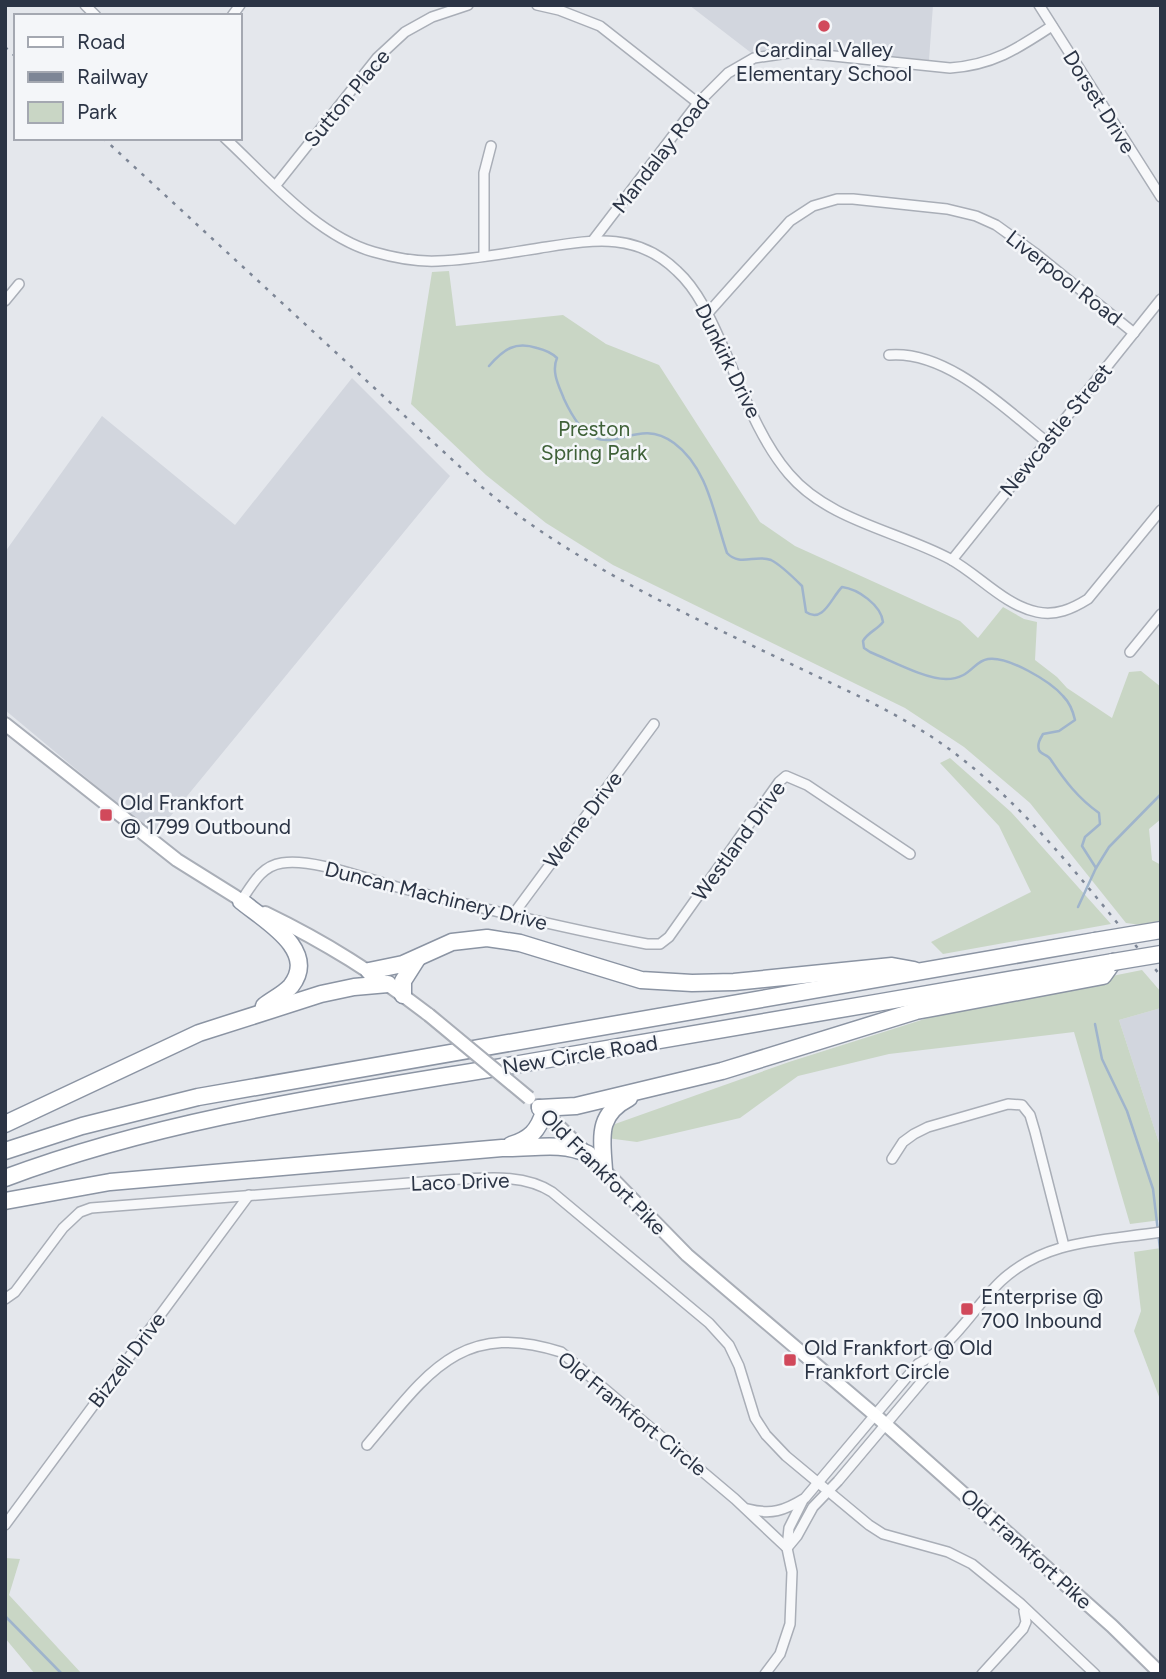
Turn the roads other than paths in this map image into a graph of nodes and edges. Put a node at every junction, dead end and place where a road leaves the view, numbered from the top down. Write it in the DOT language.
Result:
graph roads {
  1 [pos="468,5"];
  2 [pos="537,5"];
  3 [pos="1039,5"];
  4 [pos="1052,26"];
  5 [pos="698,103"];
  6 [pos="227,140"];
  7 [pos="491,146"];
  8 [pos="275,185"];
  9 [pos="1161,197"];
  10 [pos="594,239"];
  11 [pos="484,257"];
  12 [pos="19,284"];
  13 [pos="1161,299"];
  14 [pos="5,301"];
  15 [pos="708,313"];
  16 [pos="1134,333"];
  17 [pos="889,355"];
  18 [pos="1047,442"];
  19 [pos="1161,510"];
  20 [pos="952,560"];
  21 [pos="1161,614"];
  22 [pos="1130,652"];
  23 [pos="5,724"];
  24 [pos="654,724"];
  25 [pos="910,854"];
  26 [pos="241,901"];
  27 [pos="512,916"];
  28 [pos="1161,930"];
  29 [pos="647,944"];
  30 [pos="1161,954"];
  31 [pos="418,957"];
  32 [pos="1113,962"];
  33 [pos="369,971"];
  34 [pos="923,972"];
  35 [pos="388,984"];
  36 [pos="402,995"];
  37 [pos="254,1014"];
  38 [pos="640,1092"];
  39 [pos="538,1106"];
  40 [pos="5,1124"];
  41 [pos="502,1147"];
  42 [pos="5,1151"];
  43 [pos="588,1154"];
  44 [pos="892,1159"];
  45 [pos="604,1170"];
  46 [pos="5,1178"];
  47 [pos="249,1195"];
  48 [pos="5,1201"];
  49 [pos="1161,1232"];
  50 [pos="1064,1246"];
  51 [pos="5,1299"];
  52 [pos="940,1349"];
  53 [pos="876,1415"];
  54 [pos="886,1424"];
  55 [pos="367,1445"];
  56 [pos="818,1483"];
  57 [pos="828,1491"];
  58 [pos="804,1498"];
  59 [pos="746,1509"];
  60 [pos="5,1525"];
  61 [pos="787,1548"];
  62 [pos="1024,1609"];
  63 [pos="765,1674"];
  64 [pos="982,1674"];
  65 [pos="1095,1674"];
  66 [pos="1161,1674"];
  1 -- 8 [label="street, Sutton Place"];
  2 -- 5 [label="street"];
  3 -- 4 [label="street, Dorset Drive"];
  4 -- 5 [label="street, Mandalay Road"];
  4 -- 9 [label="street, Dorset Drive"];
  5 -- 10 [label="street, Mandalay Road"];
  6 -- 8 [label="street, Dunkirk Drive"];
  7 -- 11 [label="street"];
  8 -- 11 [label="street, Dunkirk Drive"];
  10 -- 11 [label="street, Dunkirk Drive"];
  10 -- 15 [label="street, Dunkirk Drive"];
  12 -- 14 [label="street"];
  13 -- 16 [label="street, Newcastle Street"];
  15 -- 16 [label="street, Liverpool Road"];
  15 -- 20 [label="street, Dunkirk Drive"];
  16 -- 18 [label="street, Newcastle Street"];
  17 -- 18 [label="street"];
  18 -- 20 [label="street, Newcastle Street"];
  19 -- 20 [label="street, Dunkirk Drive"];
  21 -- 22 [label="street"];
  23 -- 26 [label="main road, Old Frankfort Pike"];
  24 -- 27 [label="street, Werne Drive"];
  25 -- 29 [label="street, Westland Drive"];
  26 -- 27 [label="street, Duncan Machinery Drive"];
  26 -- 33 [label="main road, Old Frankfort Pike"];
  26 -- 37 [label="highway"];
  27 -- 29 [label="street, Duncan Machinery Drive"];
  28 -- 34 [label="highway, New Circle Road, bridge"];
  30 -- 32 [label="highway, New Circle Road, bridge"];
  31 -- 33 [label="highway"];
  31 -- 34 [label="highway"];
  31 -- 36 [label="highway"];
  32 -- 38 [label="highway"];
  32 -- 46 [label="highway, New Circle Road"];
  33 -- 35 [label="main road, Old Frankfort Pike"];
  34 -- 42 [label="highway, New Circle Road"];
  35 -- 36 [label="main road, Old Frankfort Pike"];
  35 -- 37 [label="highway"];
  36 -- 39 [label="main road, Old Frankfort Pike, bridge"];
  37 -- 40 [label="highway"];
  38 -- 39 [label="highway"];
  38 -- 45 [label="highway"];
  39 -- 41 [label="highway"];
  39 -- 43 [label="main road, Old Frankfort Pike"];
  41 -- 43 [label="highway"];
  41 -- 48 [label="highway"];
  43 -- 45 [label="main road, Old Frankfort Pike"];
  44 -- 50 [label="street"];
  45 -- 53 [label="main road, Old Frankfort Pike"];
  47 -- 51 [label="street, Laco Drive"];
  47 -- 56 [label="street, Laco Drive"];
  47 -- 60 [label="street, Bizzell Drive"];
  49 -- 50 [label="street"];
  50 -- 52 [label="street"];
  52 -- 53 [label="street"];
  52 -- 54 [label="street"];
  53 -- 54 [label="main road, Old Frankfort Pike"];
  53 -- 56 [label="street"];
  54 -- 57 [label="street"];
  54 -- 66 [label="main road, Old Frankfort Pike"];
  55 -- 59 [label="street, Old Frankfort Circle"];
  56 -- 57 [label="street, Laco Drive"];
  56 -- 58 [label="street"];
  57 -- 61 [label="street"];
  57 -- 62 [label="street, Laco Drive"];
  58 -- 59 [label="street"];
  58 -- 61 [label="street"];
  59 -- 61 [label="street, Old Frankfort Circle"];
  61 -- 63 [label="street"];
  62 -- 64 [label="street"];
  62 -- 65 [label="street, Laco Drive"];
}
